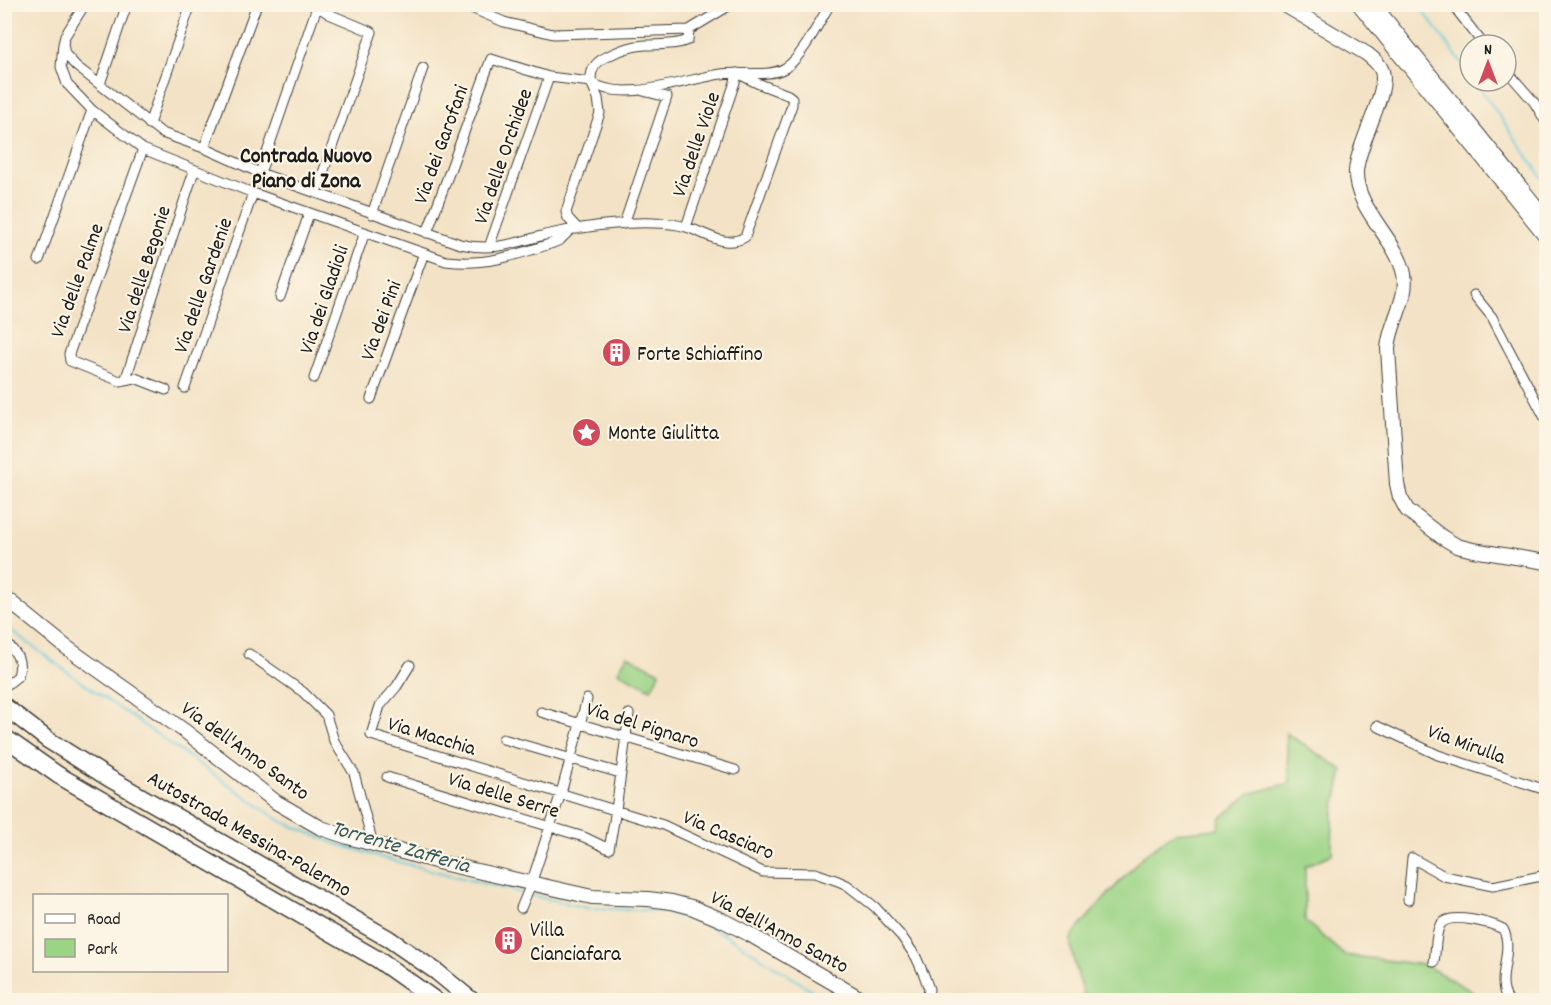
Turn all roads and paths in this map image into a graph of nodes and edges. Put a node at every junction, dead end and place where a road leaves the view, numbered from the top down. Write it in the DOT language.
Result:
graph roads {
  1 [pos="85,4"];
  2 [pos="127,4"];
  3 [pos="192,4"];
  4 [pos="257,4"];
  5 [pos="462,4"];
  6 [pos="732,4"];
  7 [pos="831,4"];
  8 [pos="1283,4"];
  9 [pos="1359,4"];
  10 [pos="1373,4"];
  11 [pos="1452,4"];
  12 [pos="316,5"];
  13 [pos="689,30"];
  14 [pos="1475,33"];
  15 [pos="63,44"];
  16 [pos="423,68"];
  17 [pos="737,73"];
  18 [pos="549,77"];
  19 [pos="591,82"];
  20 [pos="100,84"];
  21 [pos="1518,84"];
  22 [pos="634,89"];
  23 [pos="92,110"];
  24 [pos="1546,122"];
  25 [pos="149,124"];
  26 [pos="204,148"];
  27 [pos="143,149"];
  28 [pos="194,171"];
  29 [pos="260,173"];
  30 [pos="253,193"];
  31 [pos="316,193"];
  32 [pos="309,214"];
  33 [pos="372,214"];
  34 [pos="1546,219"];
  35 [pos="624,224"];
  36 [pos="686,227"];
  37 [pos="574,230"];
  38 [pos="365,232"];
  39 [pos="427,233"];
  40 [pos="1546,236"];
  41 [pos="489,247"];
  42 [pos="424,254"];
  43 [pos="39,260"];
  44 [pos="1474,295"];
  45 [pos="280,297"];
  46 [pos="126,378"];
  47 [pos="314,378"];
  48 [pos="185,388"];
  49 [pos="166,390"];
  50 [pos="371,399"];
  51 [pos="1546,420"];
  52 [pos="1546,562"];
  53 [pos="4,597"];
  54 [pos="4,641"];
  55 [pos="249,654"];
  56 [pos="410,665"];
  57 [pos="4,687"];
  58 [pos="587,699"];
  59 [pos="4,706"];
  60 [pos="541,712"];
  61 [pos="629,714"];
  62 [pos="580,723"];
  63 [pos="1377,726"];
  64 [pos="4,737"];
  65 [pos="625,737"];
  66 [pos="503,739"];
  67 [pos="570,758"];
  68 [pos="735,770"];
  69 [pos="620,773"];
  70 [pos="387,777"];
  71 [pos="1546,790"];
  72 [pos="561,793"];
  73 [pos="616,810"];
  74 [pos="550,826"];
  75 [pos="373,844"];
  76 [pos="1546,875"];
  77 [pos="531,886"];
  78 [pos="1408,900"];
  79 [pos="523,904"];
  80 [pos="1434,962"];
  81 [pos="435,1000"];
  82 [pos="471,1000"];
  83 [pos="863,1000"];
  84 [pos="927,1000"];
  85 [pos="1508,1000"];
  1 -- 15 [label="street"];
  2 -- 20 [label="street"];
  3 -- 25 [label="street"];
  4 -- 26 [label="street"];
  5 -- 13 [label="street"];
  6 -- 13 [label="street"];
  7 -- 17 [label="street"];
  8 -- 52 [label="street"];
  9 -- 40 [label="street"];
  10 -- 34 [label="street"];
  11 -- 14 [label="street"];
  12 -- 29 [label="street"];
  12 -- 31 [label="street"];
  13 -- 19 [label="street"];
  15 -- 20 [label="street"];
  15 -- 23 [label="street"];
  16 -- 33 [label="street"];
  17 -- 22 [label="street"];
  17 -- 36 [label="street, Via delle Viole"];
  17 -- 36 [label="street"];
  18 -- 19 [label="street"];
  18 -- 39 [label="street, Via dei Garofani"];
  18 -- 41 [label="street, Via delle Orchidee"];
  19 -- 22 [label="street"];
  19 -- 37 [label="street"];
  20 -- 25 [label="street"];
  21 -- 24 [label="street"];
  22 -- 35 [label="street"];
  23 -- 27 [label="street"];
  23 -- 43 [label="street"];
  25 -- 26 [label="street"];
  26 -- 29 [label="street"];
  27 -- 28 [label="street"];
  27 -- 46 [label="street, Via delle Palme"];
  28 -- 30 [label="street"];
  28 -- 46 [label="street, Via delle Begonie"];
  29 -- 31 [label="street"];
  30 -- 32 [label="street"];
  30 -- 48 [label="street, Via delle Gardenie"];
  31 -- 33 [label="street"];
  32 -- 38 [label="street"];
  32 -- 45 [label="street"];
  33 -- 39 [label="street"];
  35 -- 36 [label="street"];
  35 -- 37 [label="street"];
  37 -- 41 [label="street"];
  37 -- 42 [label="street"];
  38 -- 42 [label="street"];
  38 -- 47 [label="street, Via dei Gladioli"];
  39 -- 41 [label="street"];
  42 -- 50 [label="street, Via dei Pini"];
  44 -- 51 [label="street"];
  46 -- 49 [label="street, Via delle Palme"];
  53 -- 75 [label="street, Via dell'Anno Santo"];
  54 -- 57 [label="street"];
  55 -- 75 [label="street"];
  56 -- 72 [label="street, Via Macchia"];
  58 -- 62 [label="street"];
  59 -- 82 [label="highway, Autostrada Messina-Palermo"];
  60 -- 62 [label="street, Via del Pignaro"];
  61 -- 65 [label="street"];
  62 -- 65 [label="street, Via del Pignaro"];
  62 -- 67 [label="street"];
  63 -- 71 [label="street, Via Mirulla"];
  64 -- 81 [label="highway"];
  65 -- 68 [label="street, Via del Pignaro"];
  65 -- 69 [label="street"];
  66 -- 67 [label="street"];
  67 -- 69 [label="street"];
  67 -- 72 [label="street"];
  69 -- 73 [label="street"];
  70 -- 74 [label="street, Via delle Serre"];
  72 -- 73 [label="street, Via Casciaro"];
  72 -- 74 [label="street"];
  73 -- 74 [label="street, Via delle Serre"];
  73 -- 84 [label="street, Via Casciaro"];
  74 -- 77 [label="street"];
  75 -- 77 [label="street, Via dell'Anno Santo"];
  76 -- 78 [label="street"];
  77 -- 79 [label="street"];
  77 -- 83 [label="street, Via dell'Anno Santo"];
  80 -- 85 [label="street"];
}
